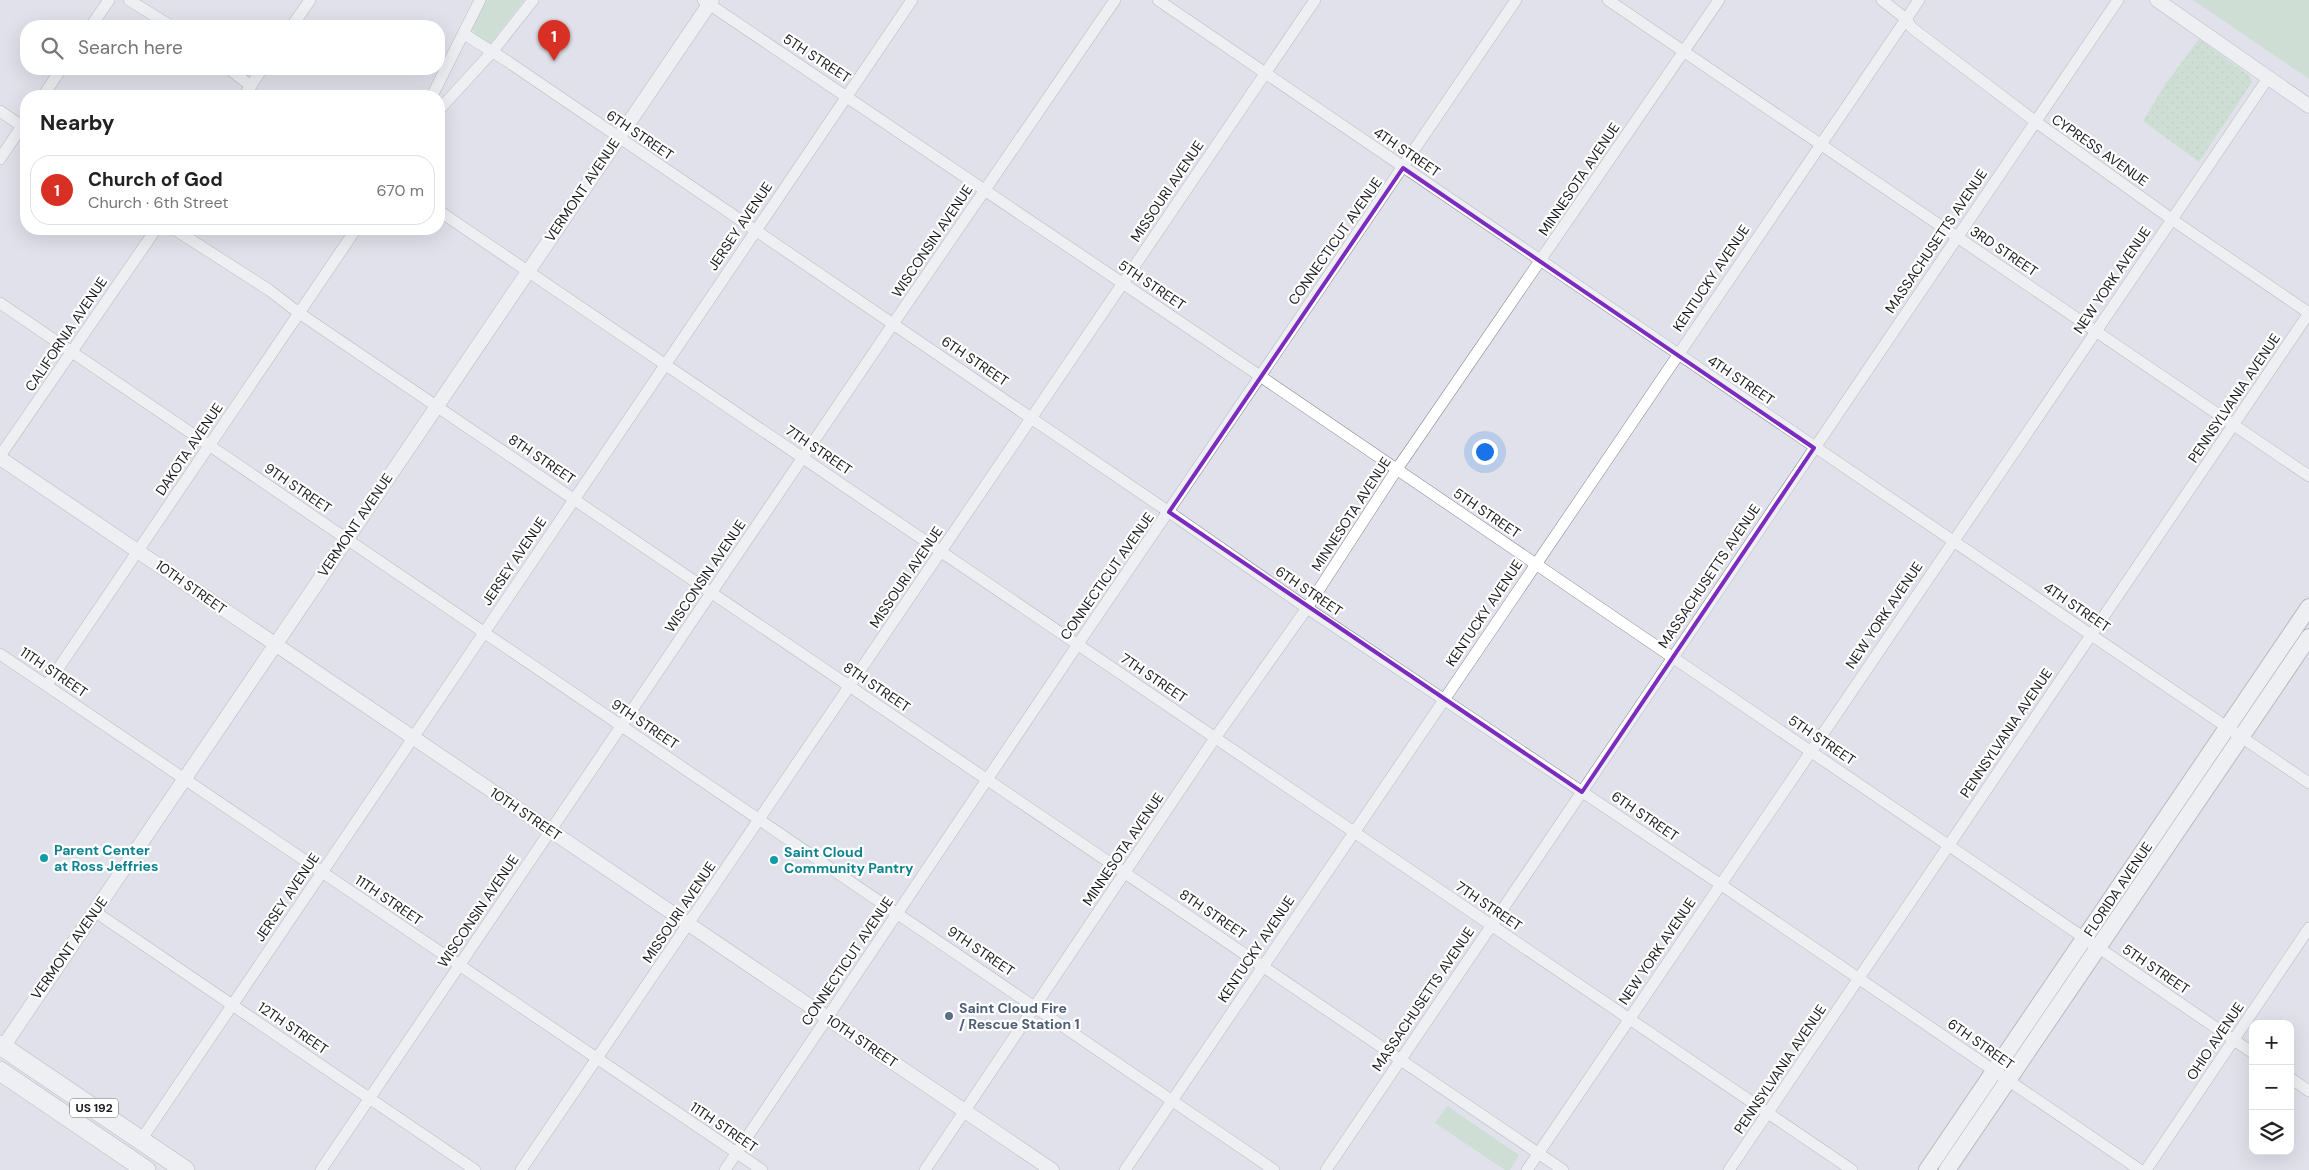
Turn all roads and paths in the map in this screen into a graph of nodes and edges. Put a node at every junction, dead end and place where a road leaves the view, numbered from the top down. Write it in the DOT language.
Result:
graph roads {
  1 [pos="109,0"];
  2 [pos="129,0"];
  3 [pos="310,0"];
  4 [pos="480,0"];
  5 [pos="533,0"];
  6 [pos="912,0"];
  7 [pos="1115,0"];
  8 [pos="1158,0"];
  9 [pos="1315,0"];
  10 [pos="1516,0"];
  11 [pos="1608,0"];
  12 [pos="1719,0"];
  13 [pos="1882,0"];
  14 [pos="1919,0"];
  15 [pos="2118,0"];
  16 [pos="2157,0"];
  17 [pos="708,1"];
  18 [pos="1906,19"];
  19 [pos="95,20"];
  20 [pos="161,20"];
  21 [pos="296,20"];
  22 [pos="464,34"];
  23 [pos="492,52"];
  24 [pos="1684,52"];
  25 [pos="445,71"];
  26 [pos="1266,74"];
  27 [pos="58,75"];
  28 [pos="236,75"];
  29 [pos="258,75"];
  30 [pos="443,75"];
  31 [pos="2268,78"];
  32 [pos="250,86"];
  33 [pos="47,90"];
  34 [pos="248,90"];
  35 [pos="435,90"];
  36 [pos="847,96"];
  37 [pos="445,103"];
  38 [pos="2309,106"];
  39 [pos="0,111"];
  40 [pos="20,122"];
  41 [pos="2036,122"];
  42 [pos="20,132"];
  43 [pos="617,138"];
  44 [pos="1820,144"];
  45 [pos="0,159"];
  46 [pos="1404,168"];
  47 [pos="984,191"];
  48 [pos="445,215"];
  49 [pos="2172,219"];
  50 [pos="755,231"];
  51 [pos="152,235"];
  52 [pos="183,235"];
  53 [pos="352,235"];
  54 [pos="1957,237"];
  55 [pos="1542,261"];
  56 [pos="528,271"];
  57 [pos="1122,283"];
  58 [pos="0,303"];
  59 [pos="299,313"];
  60 [pos="2309,313"];
  61 [pos="893,324"];
  62 [pos="2096,331"];
  63 [pos="71,353"];
  64 [pos="1678,354"];
  65 [pos="665,365"];
  66 [pos="1260,376"];
  67 [pos="436,406"];
  68 [pos="1031,417"];
  69 [pos="2234,424"];
  70 [pos="209,446"];
  71 [pos="1814,448"];
  72 [pos="0,457"];
  73 [pos="804,458"];
  74 [pos="1398,470"];
  75 [pos="2309,476"];
  76 [pos="574,499"];
  77 [pos="1170,512"];
  78 [pos="346,539"];
  79 [pos="1953,540"];
  80 [pos="138,550"];
  81 [pos="941,552"];
  82 [pos="1536,564"];
  83 [pos="712,592"];
  84 [pos="2309,607"];
  85 [pos="1307,608"];
  86 [pos="484,633"];
  87 [pos="2091,635"];
  88 [pos="2309,637"];
  89 [pos="1078,644"];
  90 [pos="275,645"];
  91 [pos="0,654"];
  92 [pos="1672,657"];
  93 [pos="47,685"];
  94 [pos="850,688"];
  95 [pos="1444,699"];
  96 [pos="621,726"];
  97 [pos="2227,727"];
  98 [pos="2242,737"];
  99 [pos="413,738"];
  100 [pos="1215,738"];
  101 [pos="1811,751"];
  102 [pos="184,778"];
  103 [pos="987,779"];
  104 [pos="2309,783"];
  105 [pos="1582,792"];
  106 [pos="760,820"];
  107 [pos="550,831"];
  108 [pos="1354,832"];
  109 [pos="1948,844"];
  110 [pos="322,872"];
  111 [pos="1125,872"];
  112 [pos="1720,884"];
  113 [pos="94,912"];
  114 [pos="898,913"];
  115 [pos="689,924"];
  116 [pos="1491,925"];
  117 [pos="2309,928"];
  118 [pos="2085,939"];
  119 [pos="2099,948"];
  120 [pos="460,965"];
  121 [pos="1262,966"];
  122 [pos="1858,980"];
  123 [pos="232,1005"];
  124 [pos="1035,1007"];
  125 [pos="826,1017"];
  126 [pos="1630,1019"];
  127 [pos="2234,1040"];
  128 [pos="1,1048"];
  129 [pos="2249,1050"];
  130 [pos="598,1059"];
  131 [pos="1400,1060"];
  132 [pos="0,1071"];
  133 [pos="2001,1077"];
  134 [pos="2294,1081"];
  135 [pos="2309,1091"];
  136 [pos="369,1098"];
  137 [pos="1172,1100"];
  138 [pos="965,1110"];
  139 [pos="1768,1112"];
  140 [pos="141,1140"];
  141 [pos="737,1153"];
  142 [pos="1538,1153"];
  143 [pos="125,1164"];
  144 [pos="146,1170"];
  145 [pos="185,1170"];
  146 [pos="321,1170"];
  147 [pos="474,1170"];
  148 [pos="522,1170"];
  149 [pos="725,1170"];
  150 [pos="762,1170"];
  151 [pos="925,1170"];
  152 [pos="1052,1170"];
  153 [pos="1125,1170"];
  154 [pos="1274,1170"];
  155 [pos="1326,1170"];
  156 [pos="1527,1170"];
  157 [pos="1564,1170"];
  158 [pos="1730,1170"];
  159 [pos="1852,1170"];
  160 [pos="1927,1170"];
  161 [pos="1948,1170"];
  162 [pos="2140,1170"];
  163 [pos="2146,1170"];
  1 -- 19 [label="street"];
  2 -- 20 [label="street"];
  3 -- 21 [label="street"];
  4 -- 22 [label="street"];
  5 -- 23 [label="street"];
  6 -- 36 [label="street, JERSEY AVENUE"];
  7 -- 47 [label="street, WISCONSIN AVENUE"];
  8 -- 26 [label="street, 4TH STREET"];
  9 -- 26 [label="street, MISSOURI AVENUE"];
  10 -- 46 [label="street, CONNECTICUT AVENUE"];
  11 -- 24 [label="street, 3RD STREET"];
  12 -- 24 [label="street, MINNESOTA AVENUE"];
  13 -- 18 [label="street, CYPRESS AVENUE"];
  14 -- 18 [label="street, KENTUCKY AVENUE"];
  15 -- 41 [label="street, MASSACHUSETTS AVENUE"];
  16 -- 31 [label="street"];
  17 -- 36 [label="street, 5TH STREET"];
  17 -- 43 [label="street, VERMONT AVENUE"];
  18 -- 41 [label="street, CYPRESS AVENUE"];
  18 -- 44 [label="street, KENTUCKY AVENUE"];
  22 -- 23 [label="street, 6TH STREET"];
  22 -- 25 [label="street"];
  23 -- 37 [label="street"];
  23 -- 43 [label="street, 6TH STREET"];
  24 -- 44 [label="street, 3RD STREET"];
  24 -- 55 [label="street, MINNESOTA AVENUE"];
  26 -- 46 [label="street, 4TH STREET"];
  26 -- 57 [label="street, MISSOURI AVENUE"];
  27 -- 33 [label="street"];
  28 -- 32 [label="street"];
  29 -- 32 [label="street"];
  30 -- 35 [label="street"];
  31 -- 38 [label="street"];
  31 -- 49 [label="street, NEW YORK AVENUE"];
  32 -- 34 [label="street"];
  36 -- 47 [label="street, 5TH STREET"];
  36 -- 50 [label="street, JERSEY AVENUE"];
  39 -- 40 [label="street"];
  41 -- 49 [label="street, CYPRESS AVENUE"];
  41 -- 54 [label="street, MASSACHUSETTS AVENUE"];
  42 -- 45 [label="street"];
  43 -- 50 [label="street, 6TH STREET"];
  43 -- 56 [label="street, VERMONT AVENUE"];
  44 -- 54 [label="street, 3RD STREET"];
  44 -- 64 [label="street, KENTUCKY AVENUE"];
  46 -- 55 [label="street, 4TH STREET"];
  46 -- 66 [label="street, CONNECTICUT AVENUE"];
  47 -- 57 [label="street, 5TH STREET"];
  47 -- 61 [label="street, WISCONSIN AVENUE"];
  48 -- 56 [label="street, 7TH STREET"];
  49 -- 60 [label="street, CYPRESS AVENUE"];
  49 -- 62 [label="street, NEW YORK AVENUE"];
  50 -- 61 [label="street, 6TH STREET"];
  50 -- 65 [label="street, JERSEY AVENUE"];
  51 -- 63 [label="street, CALIFORNIA AVENUE"];
  52 -- 59 [label="street, 8TH STREET"];
  53 -- 59 [label="street, DAKOTA AVENUE"];
  54 -- 62 [label="street, 3RD STREET"];
  54 -- 71 [label="street, MASSACHUSETTS AVENUE"];
  55 -- 64 [label="street, 4TH STREET"];
  55 -- 74 [label="street, MINNESOTA AVENUE"];
  56 -- 65 [label="street, 7TH STREET"];
  56 -- 67 [label="street, VERMONT AVENUE"];
  57 -- 66 [label="street, 5TH STREET"];
  57 -- 68 [label="street, MISSOURI AVENUE"];
  58 -- 63 [label="street, 9TH STREET"];
  59 -- 67 [label="street, 8TH STREET"];
  59 -- 70 [label="street, DAKOTA AVENUE"];
  60 -- 69 [label="street, PENNSYLVANIA AVENUE"];
  61 -- 68 [label="street, 6TH STREET"];
  61 -- 73 [label="street, WISCONSIN AVENUE"];
  62 -- 69 [label="street, 3RD STREET"];
  62 -- 79 [label="street, NEW YORK AVENUE"];
  63 -- 70 [label="street, 9TH STREET"];
  63 -- 72 [label="street, CALIFORNIA AVENUE"];
  64 -- 71 [label="street, 4TH STREET"];
  64 -- 82 [label="street, KENTUCKY AVENUE"];
  65 -- 73 [label="street, 7TH STREET"];
  65 -- 76 [label="street, JERSEY AVENUE"];
  66 -- 74 [label="street, 5TH STREET"];
  66 -- 77 [label="street, CONNECTICUT AVENUE"];
  67 -- 76 [label="street, 8TH STREET"];
  67 -- 78 [label="street, VERMONT AVENUE"];
  68 -- 77 [label="street, 6TH STREET"];
  68 -- 81 [label="street, MISSOURI AVENUE"];
  69 -- 75 [label="street, 3RD STREET"];
  69 -- 87 [label="street, PENNSYLVANIA AVENUE"];
  70 -- 78 [label="street, 9TH STREET"];
  70 -- 80 [label="street, DAKOTA AVENUE"];
  71 -- 79 [label="street, 4TH STREET"];
  71 -- 92 [label="street, MASSACHUSETTS AVENUE"];
  72 -- 80 [label="street, 10TH STREET"];
  73 -- 81 [label="street, 7TH STREET"];
  73 -- 83 [label="street, WISCONSIN AVENUE"];
  74 -- 82 [label="street, 5TH STREET"];
  74 -- 85 [label="street, MINNESOTA AVENUE"];
  76 -- 83 [label="street, 8TH STREET"];
  76 -- 86 [label="street, JERSEY AVENUE"];
  77 -- 85 [label="street, 6TH STREET"];
  77 -- 89 [label="street, CONNECTICUT AVENUE"];
  78 -- 86 [label="street, 9TH STREET"];
  78 -- 90 [label="street, VERMONT AVENUE"];
  79 -- 87 [label="street, 4TH STREET"];
  79 -- 101 [label="street, NEW YORK AVENUE"];
  80 -- 90 [label="street, 10TH STREET"];
  80 -- 93 [label="street, DAKOTA AVENUE"];
  81 -- 89 [label="street, 7TH STREET"];
  81 -- 94 [label="street, MISSOURI AVENUE"];
  82 -- 92 [label="street, 5TH STREET"];
  82 -- 95 [label="street, KENTUCKY AVENUE"];
  83 -- 94 [label="street, 8TH STREET"];
  83 -- 96 [label="street, WISCONSIN AVENUE"];
  84 -- 97 [label="main road, FLORIDA AVENUE"];
  85 -- 95 [label="street, 6TH STREET"];
  85 -- 100 [label="street, MINNESOTA AVENUE"];
  86 -- 96 [label="street, 9TH STREET"];
  86 -- 99 [label="street, JERSEY AVENUE"];
  87 -- 97 [label="street, 4TH STREET"];
  87 -- 109 [label="street, PENNSYLVANIA AVENUE"];
  88 -- 98 [label="main road, FLORIDA AVENUE"];
  89 -- 100 [label="street, 7TH STREET"];
  89 -- 103 [label="street, CONNECTICUT AVENUE"];
  90 -- 99 [label="street, 10TH STREET"];
  90 -- 102 [label="street, VERMONT AVENUE"];
  91 -- 93 [label="street, 11TH STREET"];
  92 -- 101 [label="street, 5TH STREET"];
  92 -- 105 [label="street, MASSACHUSETTS AVENUE"];
  93 -- 102 [label="street, 11TH STREET"];
  94 -- 103 [label="street, 8TH STREET"];
  94 -- 106 [label="street, MISSOURI AVENUE"];
  95 -- 105 [label="street, 6TH STREET"];
  95 -- 108 [label="street, KENTUCKY AVENUE"];
  96 -- 106 [label="street, 9TH STREET"];
  96 -- 107 [label="street, WISCONSIN AVENUE"];
  97 -- 98 [label="street, 4TH STREET"];
  97 -- 118 [label="main road, FLORIDA AVENUE"];
  98 -- 104 [label="street, 4TH STREET"];
  98 -- 119 [label="main road, FLORIDA AVENUE"];
  99 -- 107 [label="street, 10TH STREET"];
  99 -- 110 [label="street, JERSEY AVENUE"];
  100 -- 108 [label="street, 7TH STREET"];
  100 -- 111 [label="street, MINNESOTA AVENUE"];
  101 -- 109 [label="street, 5TH STREET"];
  101 -- 112 [label="street, NEW YORK AVENUE"];
  102 -- 110 [label="street, 11TH STREET"];
  102 -- 113 [label="street, VERMONT AVENUE"];
  103 -- 111 [label="street, 8TH STREET"];
  103 -- 114 [label="street, CONNECTICUT AVENUE"];
  105 -- 112 [label="street, 6TH STREET"];
  105 -- 116 [label="street, MASSACHUSETTS AVENUE"];
  106 -- 114 [label="street, 9TH STREET"];
  106 -- 115 [label="street, MISSOURI AVENUE"];
  107 -- 115 [label="street, 10TH STREET"];
  107 -- 120 [label="street, WISCONSIN AVENUE"];
  108 -- 116 [label="street, 7TH STREET"];
  108 -- 121 [label="street, KENTUCKY AVENUE"];
  109 -- 118 [label="street, 5TH STREET"];
  109 -- 122 [label="street, PENNSYLVANIA AVENUE"];
  110 -- 120 [label="street, 11TH STREET"];
  110 -- 123 [label="street, JERSEY AVENUE"];
  111 -- 121 [label="street, 8TH STREET"];
  111 -- 124 [label="street, MINNESOTA AVENUE"];
  112 -- 122 [label="street, 6TH STREET"];
  112 -- 126 [label="street, NEW YORK AVENUE"];
  113 -- 123 [label="street, 12TH STREET"];
  113 -- 128 [label="street, VERMONT AVENUE"];
  114 -- 124 [label="street, 9TH STREET"];
  114 -- 125 [label="street, CONNECTICUT AVENUE"];
  115 -- 125 [label="street, 10TH STREET"];
  115 -- 130 [label="street, MISSOURI AVENUE"];
  116 -- 126 [label="street, 7TH STREET"];
  116 -- 131 [label="street, MASSACHUSETTS AVENUE"];
  117 -- 127 [label="street, OHIO AVENUE"];
  118 -- 119 [label="street, 5TH STREET"];
  118 -- 133 [label="main road, FLORIDA AVENUE"];
  119 -- 127 [label="street, 5TH STREET"];
  119 -- 133 [label="main road, FLORIDA AVENUE"];
  120 -- 130 [label="street, 11TH STREET"];
  120 -- 136 [label="street, WISCONSIN AVENUE"];
  121 -- 131 [label="street, 8TH STREET"];
  121 -- 137 [label="street, KENTUCKY AVENUE"];
  122 -- 133 [label="street, 6TH STREET"];
  122 -- 139 [label="street, PENNSYLVANIA AVENUE"];
  123 -- 136 [label="street, 12TH STREET"];
  123 -- 140 [label="street, JERSEY AVENUE"];
  124 -- 137 [label="street, 9TH STREET"];
  124 -- 138 [label="street, MINNESOTA AVENUE"];
  125 -- 138 [label="street, 10TH STREET"];
  125 -- 141 [label="street, CONNECTICUT AVENUE"];
  126 -- 139 [label="street, 7TH STREET"];
  126 -- 142 [label="street, NEW YORK AVENUE"];
  127 -- 129 [label="street, 5TH STREET"];
  127 -- 163 [label="street, OHIO AVENUE"];
  128 -- 140 [label="highway, US 192"];
  130 -- 141 [label="street, 11TH STREET"];
  130 -- 148 [label="street, MISSOURI AVENUE"];
  131 -- 142 [label="street, 8TH STREET"];
  131 -- 155 [label="street, MASSACHUSETTS AVENUE"];
  132 -- 143 [label="highway, US 192"];
  133 -- 160 [label="main road, FLORIDA AVENUE"];
  133 -- 161 [label="main road, FLORIDA AVENUE"];
  133 -- 162 [label="street, 6TH STREET"];
  134 -- 135 [label="street"];
  136 -- 146 [label="street, WISCONSIN AVENUE"];
  136 -- 147 [label="street, 12TH STREET"];
  137 -- 153 [label="street, KENTUCKY AVENUE"];
  137 -- 154 [label="street, 9TH STREET"];
  138 -- 151 [label="street, MINNESOTA AVENUE"];
  138 -- 152 [label="street, 10TH STREET"];
  139 -- 158 [label="street, PENNSYLVANIA AVENUE"];
  139 -- 159 [label="street, 7TH STREET"];
  140 -- 145 [label="highway, US 192"];
  141 -- 149 [label="street, CONNECTICUT AVENUE"];
  141 -- 150 [label="street, 11TH STREET"];
  142 -- 156 [label="street, NEW YORK AVENUE"];
  142 -- 157 [label="street, 8TH STREET"];
  143 -- 144 [label="highway, US 192"];
}
